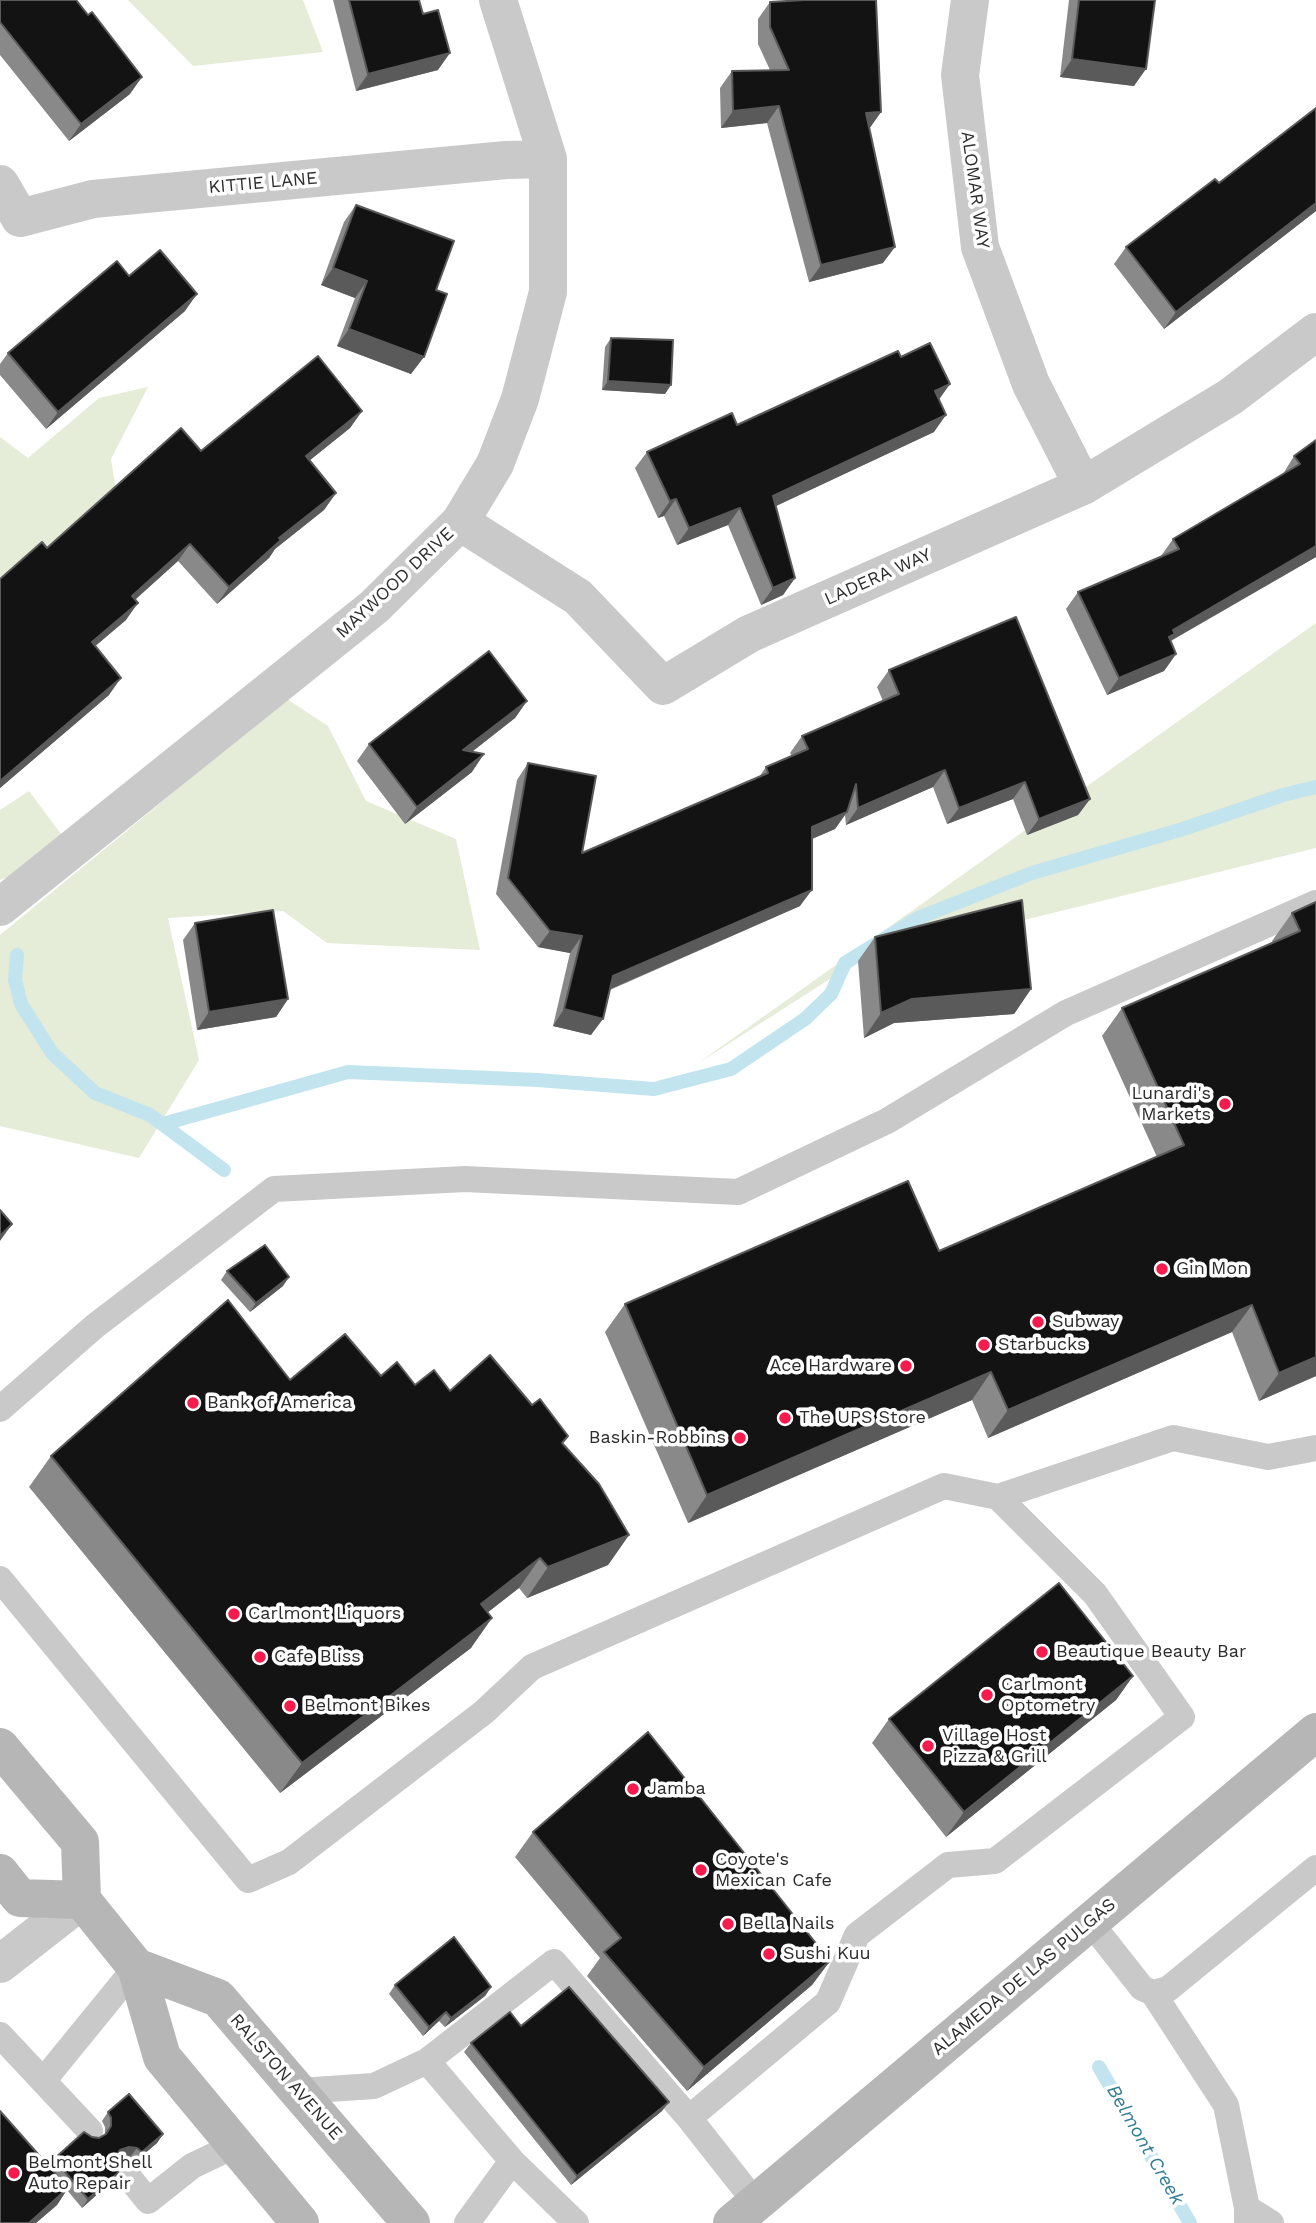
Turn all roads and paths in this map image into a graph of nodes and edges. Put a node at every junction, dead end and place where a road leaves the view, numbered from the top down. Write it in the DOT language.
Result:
graph roads {
  1 [pos="498,0"];
  2 [pos="970,0"];
  3 [pos="548,159"];
  4 [pos="0,184"];
  5 [pos="1316,332"];
  6 [pos="1083,486"];
  7 [pos="460,522"];
  8 [pos="1316,903"];
  9 [pos="0,907"];
  10 [pos="0,1409"];
  11 [pos="1316,1448"];
  12 [pos="998,1497"];
  13 [pos="0,1579"];
  14 [pos="1316,1732"];
  15 [pos="0,1747"];
  16 [pos="1316,1868"];
  17 [pos="0,1873"];
  18 [pos="82,1900"];
  19 [pos="1090,1922"];
  20 [pos="0,1964"];
  21 [pos="136,1967"];
  22 [pos="1153,1993"];
  23 [pos="0,2035"];
  24 [pos="427,2061"];
  25 [pos="43,2081"];
  26 [pos="299,2091"];
  27 [pos="689,2118"];
  28 [pos="90,2131"];
  29 [pos="236,2145"];
  30 [pos="512,2161"];
  31 [pos="124,2171"];
  32 [pos="744,2213"];
  33 [pos="1247,2216"];
  34 [pos="300,2223"];
  35 [pos="411,2223"];
  36 [pos="467,2223"];
  37 [pos="576,2223"];
  38 [pos="1271,2223"];
  1 -- 3 [label="street, MAYWOOD DRIVE"];
  2 -- 6 [label="street, ALOMAR WAY"];
  3 -- 4 [label="street, KITTIE LANE"];
  3 -- 7 [label="street, MAYWOOD DRIVE"];
  5 -- 6 [label="street, LADERA WAY"];
  6 -- 7 [label="street, LADERA WAY"];
  7 -- 9 [label="street, MAYWOOD DRIVE"];
  8 -- 10 [label="lane"];
  11 -- 12 [label="lane"];
  12 -- 13 [label="lane"];
  12 -- 27 [label="lane"];
  14 -- 19 [label="main road, ALAMEDA DE LAS PULGAS"];
  15 -- 18 [label="main road"];
  16 -- 22 [label="lane"];
  17 -- 18 [label="main road"];
  18 -- 20 [label="street"];
  18 -- 21 [label="main road"];
  19 -- 22 [label="lane"];
  19 -- 32 [label="main road, ALAMEDA DE LAS PULGAS"];
  21 -- 25 [label="lane"];
  21 -- 26 [label="main road, RALSTON AVENUE"];
  21 -- 29 [label="main road"];
  22 -- 33 [label="lane"];
  23 -- 25 [label="lane"];
  24 -- 26 [label="lane"];
  24 -- 27 [label="lane"];
  24 -- 30 [label="lane"];
  25 -- 28 [label="lane"];
  26 -- 35 [label="main road, RALSTON AVENUE"];
  27 -- 32 [label="lane"];
  29 -- 31 [label="lane"];
  29 -- 34 [label="main road"];
  30 -- 36 [label="lane"];
  30 -- 37 [label="lane"];
  33 -- 38 [label="lane"];
}
